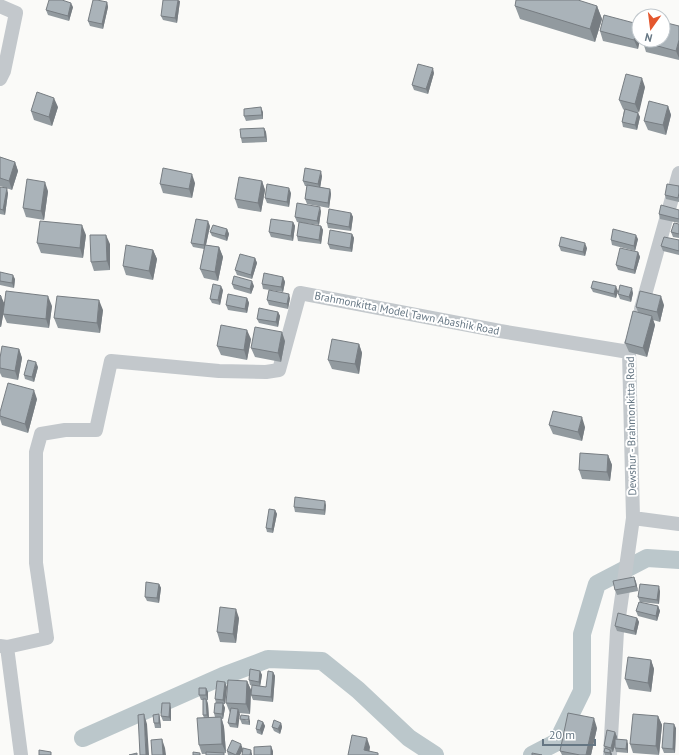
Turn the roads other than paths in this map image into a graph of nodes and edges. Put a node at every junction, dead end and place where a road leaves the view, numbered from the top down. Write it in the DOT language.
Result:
graph roads {
  1 [pos="0,6"];
  2 [pos="0,79"];
  3 [pos="679,173"];
  4 [pos="628,352"];
  5 [pos="632,518"];
  6 [pos="679,524"];
  7 [pos="4,646"];
  8 [pos="21,755"];
  9 [pos="610,755"];
  1 -- 2 [label="street"];
  3 -- 4 [label="street, Dewshur - Brahmonkitta Road"];
  4 -- 5 [label="street, Dewshur - Brahmonkitta Road"];
  4 -- 7 [label="street, Brahmonkitta Model Tawn Abashik Road"];
  5 -- 6 [label="street"];
  5 -- 9 [label="street, Dewshur - Brahmonkitta Road"];
  7 -- 8 [label="street, Brahmonkitta Model Tawn Abashik Road"];
}
